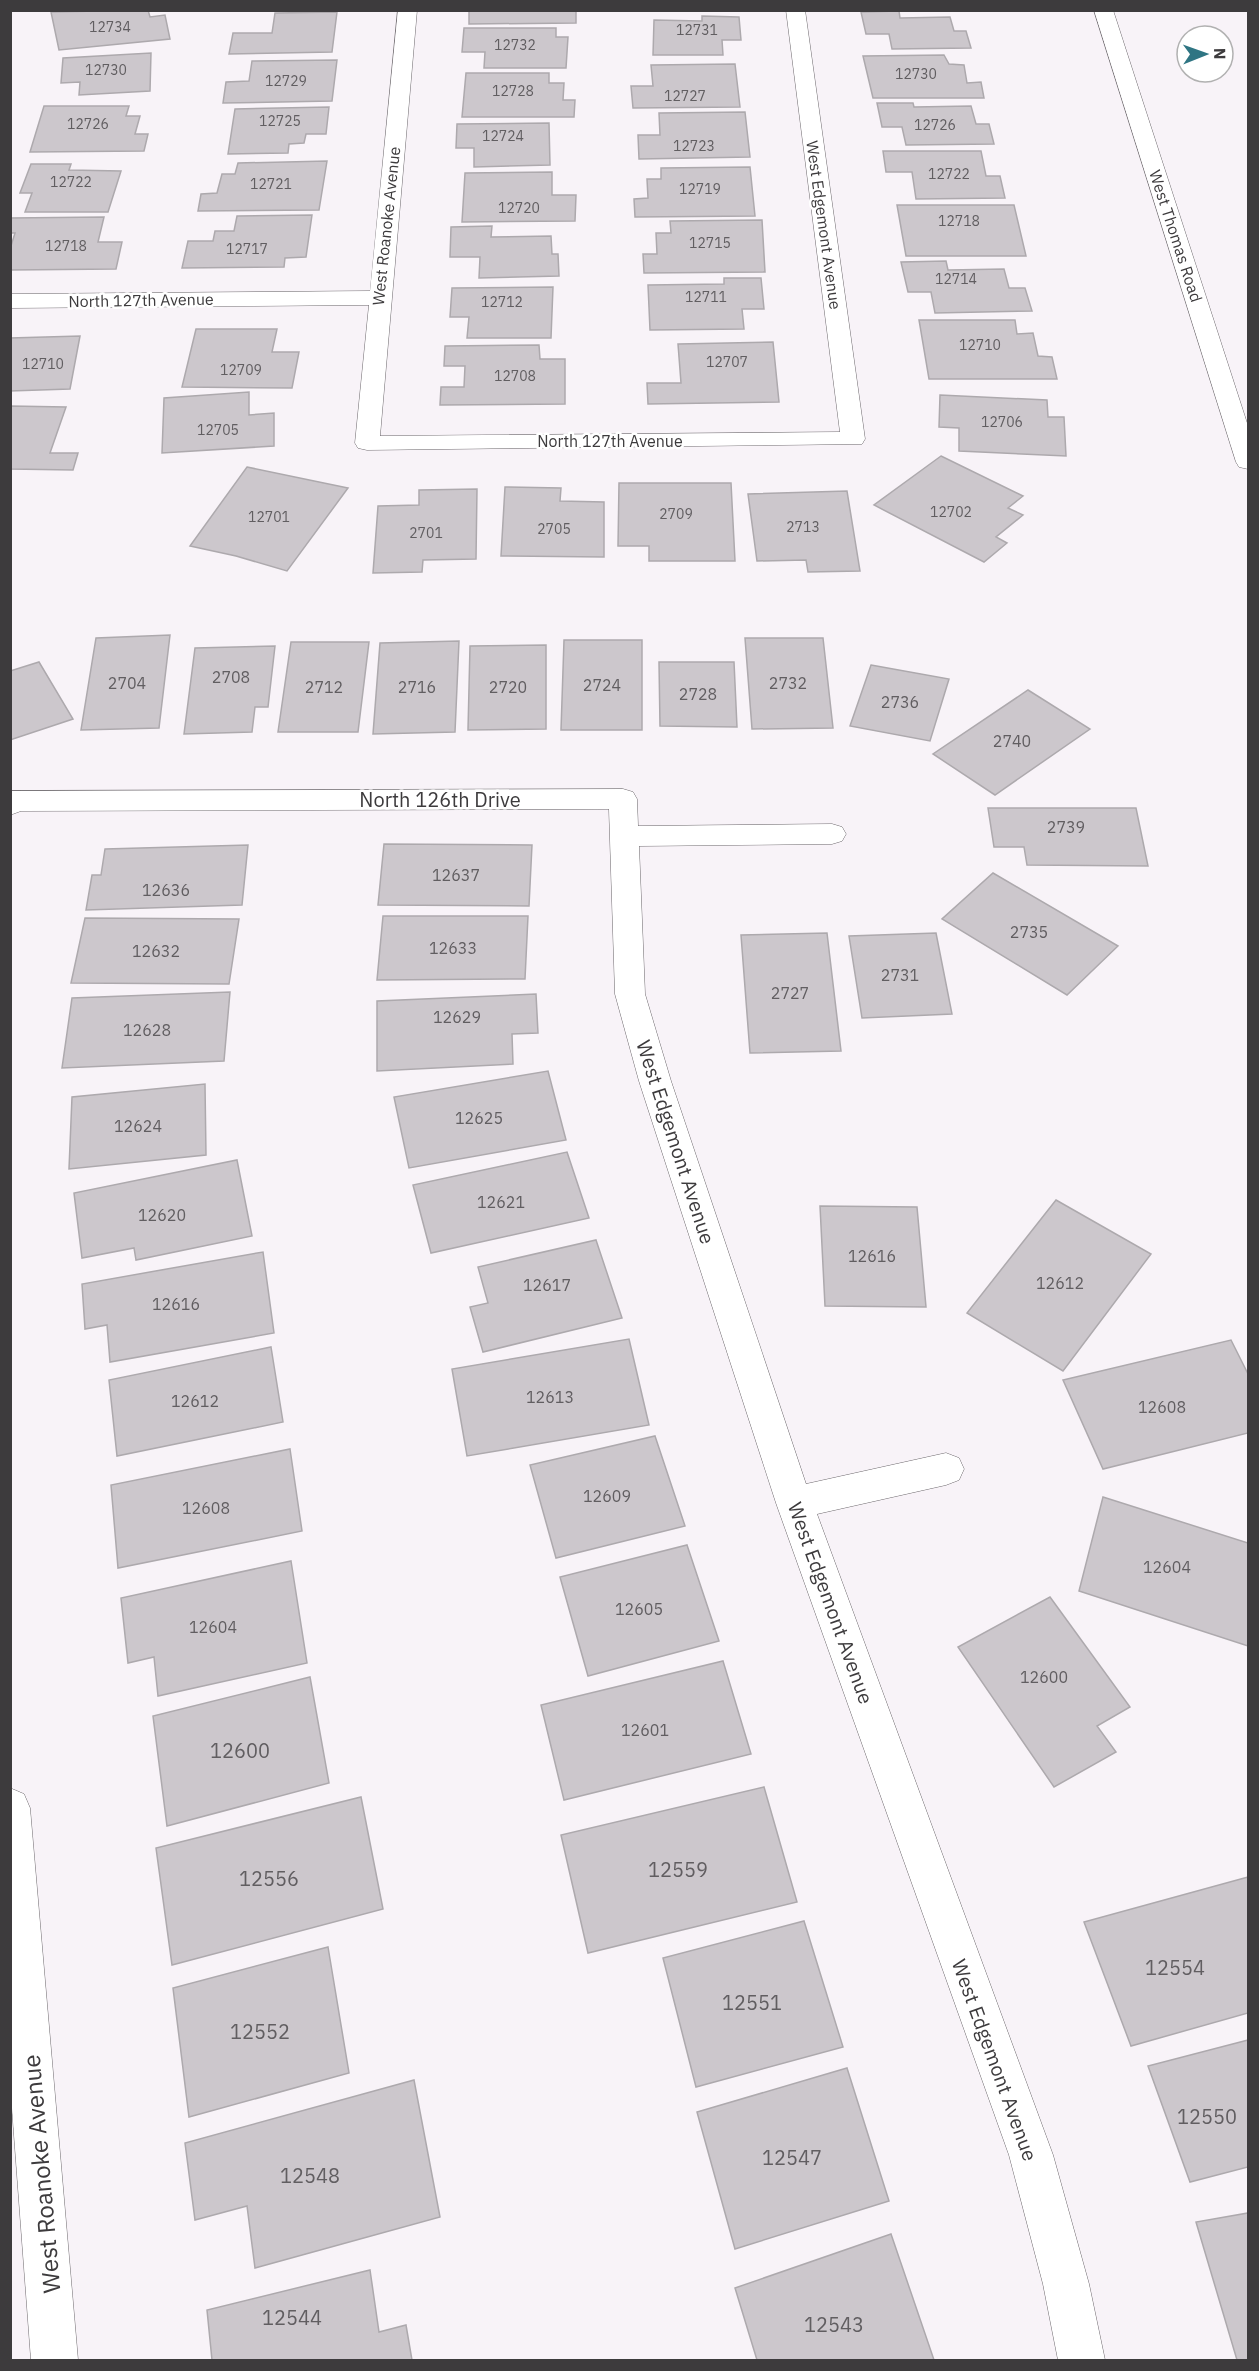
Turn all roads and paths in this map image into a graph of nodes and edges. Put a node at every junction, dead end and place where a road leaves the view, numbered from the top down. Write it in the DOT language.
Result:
graph roads {
  1 [pos="408,10"];
  2 [pos="795,10"];
  3 [pos="1103,10"];
  4 [pos="379,298"];
  5 [pos="10,301"];
  6 [pos="853,439"];
  7 [pos="367,443"];
  8 [pos="1247,455"];
  9 [pos="11,803"];
  10 [pos="832,834"];
  11 [pos="624,836"];
  12 [pos="946,1469"];
  13 [pos="794,1503"];
  14 [pos="10,1808"];
  15 [pos="55,2361"];
  16 [pos="1082,2361"];
  1 -- 4 [label="street, West Roanoke Avenue"];
  2 -- 6 [label="street, West Edgemont Avenue"];
  3 -- 8 [label="street, West Thomas Road"];
  4 -- 5 [label="street, North 127th Avenue"];
  4 -- 7 [label="street, West Roanoke Avenue"];
  6 -- 7 [label="street, North 127th Avenue"];
  9 -- 11 [label="street, North 126th Drive"];
  10 -- 11 [label="street"];
  11 -- 13 [label="street, West Edgemont Avenue"];
  12 -- 13 [label="street"];
  13 -- 16 [label="street, West Edgemont Avenue"];
  14 -- 15 [label="street, West Roanoke Avenue"];
}
